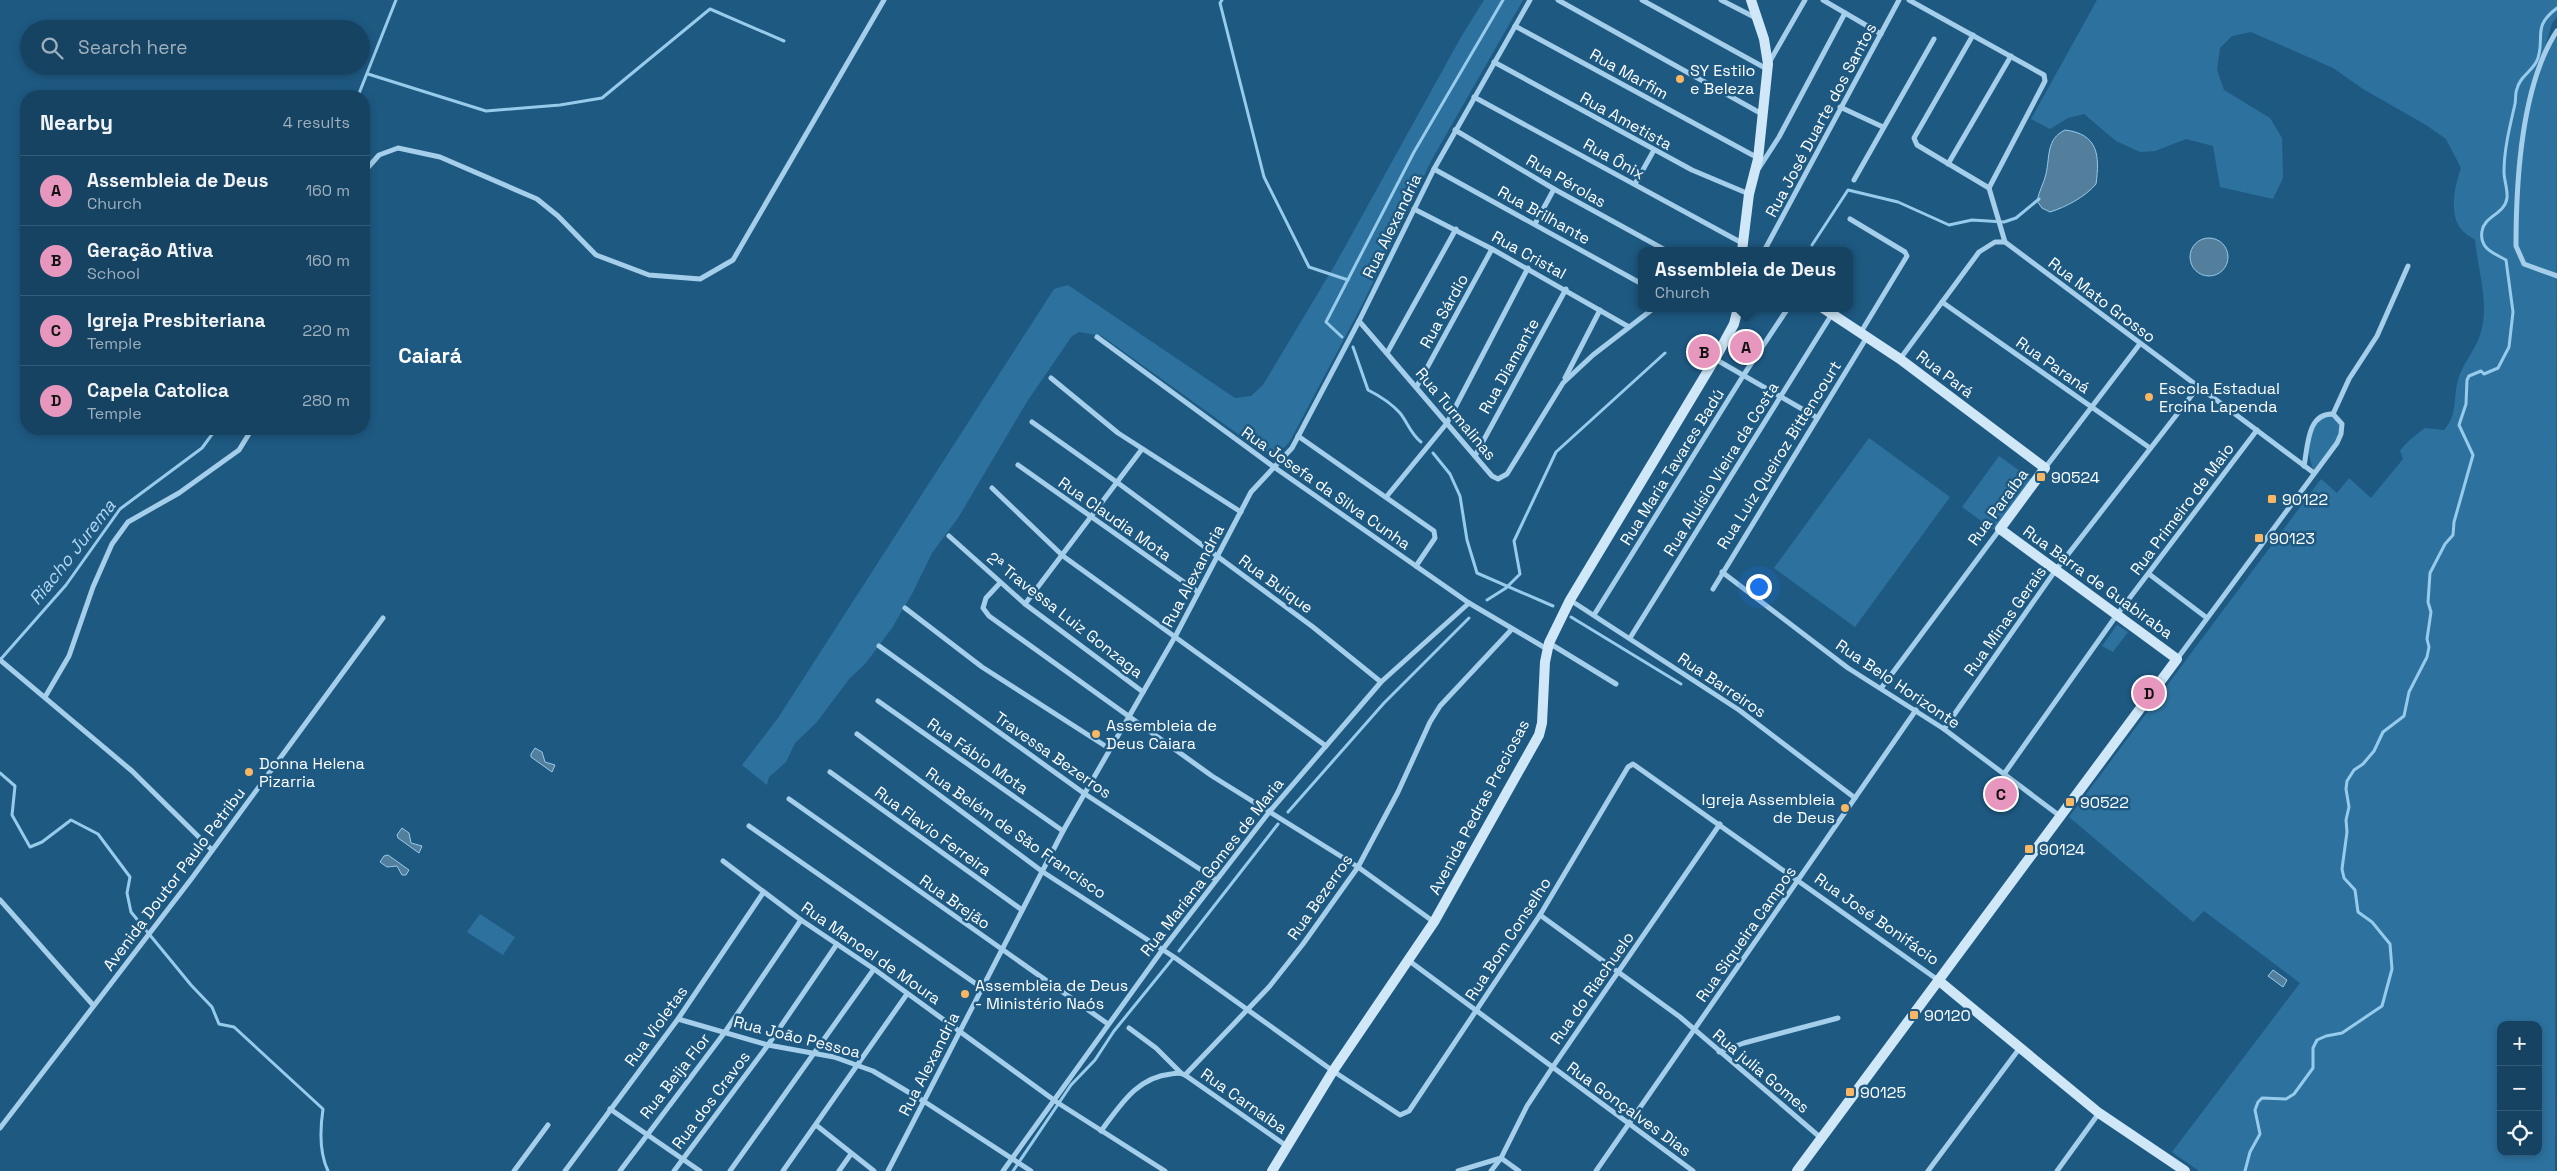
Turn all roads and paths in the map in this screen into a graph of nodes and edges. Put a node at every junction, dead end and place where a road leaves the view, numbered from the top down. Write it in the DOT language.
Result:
graph roads {
  1 [pos="884,0"];
  2 [pos="1530,0"];
  3 [pos="1558,0"];
  4 [pos="1642,0"];
  5 [pos="1721,0"];
  6 [pos="1751,0"];
  7 [pos="1805,0"];
  8 [pos="1823,0"];
  9 [pos="1899,0"];
  10 [pos="1908,0"];
  11 [pos="1846,13"];
  12 [pos="1758,19"];
  13 [pos="1515,26"];
  14 [pos="2557,31"];
  15 [pos="1881,34"];
  16 [pos="1973,35"];
  17 [pos="1934,39"];
  18 [pos="2010,56"];
  19 [pos="1494,62"];
  20 [pos="1768,67"];
  21 [pos="1474,97"];
  22 [pos="1840,107"];
  23 [pos="1763,115"];
  24 [pos="1883,127"];
  25 [pos="1455,130"];
  26 [pos="1654,150"];
  27 [pos="1758,159"];
  28 [pos="1948,164"];
  29 [pos="370,165"];
  30 [pos="1434,170"];
  31 [pos="1754,177"];
  32 [pos="1854,180"];
  33 [pos="1635,184"];
  34 [pos="1989,188"];
  35 [pos="1554,189"];
  36 [pos="1749,194"];
  37 [pos="1414,209"];
  38 [pos="1850,219"];
  39 [pos="1535,224"];
  40 [pos="1456,229"];
  41 [pos="2005,242"];
  42 [pos="1660,247"];
  43 [pos="1742,247"];
  44 [pos="1766,247"];
  45 [pos="1492,248"];
  46 [pos="2408,266"];
  47 [pos="1528,268"];
  48 [pos="2557,276"];
  49 [pos="1638,282"];
  50 [pos="1566,289"];
  51 [pos="1942,302"];
  52 [pos="1600,310"];
  53 [pos="1649,312"];
  54 [pos="1737,312"];
  55 [pos="1785,312"];
  56 [pos="1827,312"];
  57 [pos="1830,312"];
  58 [pos="1360,321"];
  59 [pos="1629,327"];
  60 [pos="1864,334"];
  61 [pos="1097,338"];
  62 [pos="2139,345"];
  63 [pos="1387,353"];
  64 [pos="1715,359"];
  65 [pos="1900,359"];
  66 [pos="1744,376"];
  67 [pos="1051,378"];
  68 [pos="1563,383"];
  69 [pos="1417,386"];
  70 [pos="2199,386"];
  71 [pos="1781,396"];
  72 [pos="2092,408"];
  73 [pos="2333,414"];
  74 [pos="1816,417"];
  75 [pos="1032,422"];
  76 [pos="1447,423"];
  77 [pos="2257,430"];
  78 [pos="248,435"];
  79 [pos="1298,436"];
  80 [pos="2150,448"];
  81 [pos="1142,449"];
  82 [pos="1474,456"];
  83 [pos="1018,465"];
  84 [pos="2304,466"];
  85 [pos="1274,467"];
  86 [pos="2044,468"];
  87 [pos="2314,473"];
  88 [pos="1118,483"];
  89 [pos="992,488"];
  90 [pos="1386,496"];
  91 [pos="1241,512"];
  92 [pos="1092,518"];
  93 [pos="2000,529"];
  94 [pos="949,536"];
  95 [pos="1063,556"];
  96 [pos="1218,557"];
  97 [pos="1416,566"];
  98 [pos="2055,571"];
  99 [pos="1722,572"];
  100 [pos="2149,574"];
  101 [pos="1000,583"];
  102 [pos="1713,588"];
  103 [pos="1198,592"];
  104 [pos="1570,600"];
  105 [pos="1469,603"];
  106 [pos="1025,604"];
  107 [pos="905,608"];
  108 [pos="1594,615"];
  109 [pos="2116,616"];
  110 [pos="383,618"];
  111 [pos="2207,618"];
  112 [pos="1512,629"];
  113 [pos="1176,635"];
  114 [pos="1630,638"];
  115 [pos="879,646"];
  116 [pos="1548,646"];
  117 [pos="2177,659"];
  118 [pos="0,660"];
  119 [pos="1381,682"];
  120 [pos="1616,684"];
  121 [pos="1882,687"];
  122 [pos="1143,692"];
  123 [pos="45,697"];
  124 [pos="878,701"];
  125 [pos="1916,710"];
  126 [pos="1130,715"];
  127 [pos="1944,729"];
  128 [pos="857,734"];
  129 [pos="1326,746"];
  130 [pos="1110,750"];
  131 [pos="1628,767"];
  132 [pos="830,772"];
  133 [pos="2004,774"];
  134 [pos="1085,794"];
  135 [pos="1855,798"];
  136 [pos="788,799"];
  137 [pos="1270,811"];
  138 [pos="2061,816"];
  139 [pos="1720,824"];
  140 [pos="749,826"];
  141 [pos="1063,831"];
  142 [pos="212,850"];
  143 [pos="723,861"];
  144 [pos="1358,867"];
  145 [pos="1043,872"];
  146 [pos="1215,879"];
  147 [pos="1798,881"];
  148 [pos="763,893"];
  149 [pos="0,900"];
  150 [pos="1022,910"];
  151 [pos="1540,915"];
  152 [pos="801,920"];
  153 [pos="1434,922"];
  154 [pos="837,944"];
  155 [pos="1002,950"];
  156 [pos="1163,950"];
  157 [pos="1407,960"];
  158 [pos="874,969"];
  159 [pos="1618,973"];
  160 [pos="1938,980"];
  161 [pos="982,988"];
  162 [pos="907,994"];
  163 [pos="94,1005"];
  164 [pos="1248,1009"];
  165 [pos="1478,1010"];
  166 [pos="1838,1018"];
  167 [pos="678,1019"];
  168 [pos="1108,1024"];
  169 [pos="1129,1028"];
  170 [pos="959,1030"];
  171 [pos="1694,1030"];
  172 [pos="725,1032"];
  173 [pos="768,1045"];
  174 [pos="2019,1049"];
  175 [pos="1719,1052"];
  176 [pos="815,1053"];
  177 [pos="856,1065"];
  178 [pos="1552,1068"];
  179 [pos="1333,1071"];
  180 [pos="1183,1074"];
  181 [pos="1056,1101"];
  182 [pos="925,1102"];
  183 [pos="610,1109"];
  184 [pos="2099,1113"];
  185 [pos="1400,1115"];
  186 [pos="548,1125"];
  187 [pos="816,1125"];
  188 [pos="1629,1125"];
  189 [pos="0,1128"];
  190 [pos="1101,1131"];
  191 [pos="647,1133"];
  192 [pos="1822,1138"];
  193 [pos="1289,1148"];
  194 [pos="851,1154"];
  195 [pos="1501,1158"];
  196 [pos="683,1159"];
  197 [pos="1013,1159"];
  198 [pos="1030,1170"];
  199 [pos="514,1171"];
  200 [pos="565,1171"];
  201 [pos="620,1171"];
  202 [pos="674,1171"];
  203 [pos="700,1171"];
  204 [pos="730,1171"];
  205 [pos="784,1171"];
  206 [pos="839,1171"];
  207 [pos="874,1171"];
  208 [pos="888,1171"];
  209 [pos="1003,1171"];
  210 [pos="1165,1171"];
  211 [pos="1272,1171"];
  212 [pos="1458,1171"];
  213 [pos="1491,1171"];
  214 [pos="1519,1171"];
  215 [pos="1596,1171"];
  216 [pos="1692,1171"];
  217 [pos="1797,1171"];
  218 [pos="1928,1171"];
  219 [pos="2057,1171"];
  220 [pos="2185,1171"];
  1 -- 29 [label="street"];
  2 -- 13 [label="street, Rua Alexandria"];
  3 -- 23 [label="street"];
  4 -- 20 [label="street"];
  5 -- 12 [label="street"];
  6 -- 12 [label="main road"];
  7 -- 20 [label="street"];
  8 -- 11 [label="street"];
  9 -- 15 [label="street, Rua José Duarte dos Santos"];
  10 -- 16 [label="street"];
  11 -- 15 [label="street"];
  11 -- 31 [label="street"];
  12 -- 20 [label="main road"];
  13 -- 19 [label="street, Rua Alexandria"];
  13 -- 27 [label="street, Rua Marfim"];
  14 -- 48 [label="street"];
  15 -- 22 [label="street, Rua José Duarte dos Santos"];
  16 -- 18 [label="street"];
  16 -- 28 [label="street"];
  17 -- 24 [label="street"];
  18 -- 28 [label="street"];
  18 -- 34 [label="street"];
  19 -- 21 [label="street, Rua Alexandria"];
  19 -- 26 [label="street, Rua Ametista"];
  20 -- 23 [label="main road"];
  21 -- 25 [label="street, Rua Alexandria"];
  21 -- 33 [label="street, Rua Ônix"];
  22 -- 24 [label="street"];
  22 -- 44 [label="street, Rua José Duarte dos Santos"];
  23 -- 27 [label="main road"];
  24 -- 32 [label="street"];
  25 -- 30 [label="street, Rua Alexandria"];
  25 -- 35 [label="street, Rua Pérolas"];
  26 -- 33 [label="street"];
  26 -- 36 [label="street, Rua Ametista"];
  27 -- 31 [label="main road"];
  28 -- 34 [label="street"];
  30 -- 37 [label="street, Rua Alexandria"];
  30 -- 39 [label="street, Rua Brilhante"];
  31 -- 36 [label="main road"];
  33 -- 43 [label="street, Rua Ônix"];
  34 -- 41 [label="street"];
  35 -- 39 [label="street"];
  35 -- 42 [label="street, Rua Pérolas"];
  36 -- 43 [label="main road"];
  37 -- 40 [label="street, Rua Cristal"];
  37 -- 58 [label="street, Rua Alexandria"];
  38 -- 60 [label="street, Rua Luiz Queiroz Bittencourt"];
  39 -- 49 [label="street, Rua Brilhante"];
  40 -- 45 [label="street, Rua Cristal"];
  40 -- 63 [label="street"];
  41 -- 51 [label="street"];
  41 -- 62 [label="street, Rua Mato Grosso"];
  45 -- 47 [label="street, Rua Cristal"];
  45 -- 69 [label="street, Rua Sárdio"];
  46 -- 73 [label="street"];
  47 -- 50 [label="street, Rua Cristal"];
  47 -- 76 [label="street"];
  50 -- 52 [label="street, Rua Cristal"];
  50 -- 82 [label="street, Rua Diamante"];
  51 -- 65 [label="street"];
  51 -- 72 [label="street, Rua Paraná"];
  52 -- 59 [label="street, Rua Cristal"];
  52 -- 68 [label="street"];
  53 -- 59 [label="street, Rua Turmalinas"];
  54 -- 64 [label="main road, Avenida Pedras Preciosas"];
  55 -- 66 [label="street, Rua Maria Tavares Badú"];
  56 -- 71 [label="street, Rua Aluísio Vieira da Costa"];
  57 -- 60 [label="main road, Rua Pará"];
  58 -- 63 [label="street, Rua Turmalinas"];
  58 -- 79 [label="street, Rua Alexandria"];
  59 -- 68 [label="street, Rua Turmalinas"];
  60 -- 65 [label="main road, Rua Pará"];
  60 -- 74 [label="street, Rua Luiz Queiroz Bittencourt"];
  61 -- 85 [label="street, Rua Josefa da Silva Cunha"];
  62 -- 70 [label="street, Rua Mato Grosso"];
  62 -- 72 [label="street, Rua Paraíba"];
  63 -- 69 [label="street, Rua Turmalinas"];
  64 -- 66 [label="street"];
  64 -- 104 [label="main road, Avenida Pedras Preciosas"];
  65 -- 86 [label="main road, Rua Pará"];
  66 -- 71 [label="street"];
  66 -- 108 [label="street, Rua Maria Tavares Badú"];
  67 -- 81 [label="street"];
  68 -- 82 [label="street, Rua Turmalinas"];
  69 -- 76 [label="street, Rua Turmalinas"];
  70 -- 77 [label="street, Rua Mato Grosso"];
  70 -- 80 [label="street, Rua Minas Gerais"];
  71 -- 74 [label="street"];
  71 -- 114 [label="street, Rua Aluísio Vieira da Costa"];
  72 -- 80 [label="street, Rua Paraná"];
  72 -- 86 [label="street, Rua Paraíba"];
  73 -- 84 [label="street"];
  73 -- 87 [label="street"];
  74 -- 99 [label="street, Rua Luiz Queiroz Bittencourt"];
  75 -- 88 [label="street, Rua Buique"];
  76 -- 82 [label="street, Rua Turmalinas"];
  76 -- 90 [label="street"];
  77 -- 84 [label="street, Rua Mato Grosso"];
  77 -- 100 [label="street, Rua Primeiro de Maio"];
  78 -- 123 [label="street"];
  79 -- 85 [label="street, Rua Alexandria"];
  79 -- 90 [label="street"];
  80 -- 98 [label="street, Rua Minas Gerais"];
  81 -- 88 [label="street"];
  81 -- 91 [label="street"];
  83 -- 92 [label="street, Rua Claudia Mota"];
  84 -- 87 [label="street, Rua Mato Grosso"];
  85 -- 91 [label="street, Rua Alexandria"];
  85 -- 97 [label="street, Rua Josefa da Silva Cunha"];
  86 -- 93 [label="main road, Rua Paraíba"];
  87 -- 111 [label="street"];
  88 -- 92 [label="street"];
  88 -- 96 [label="street, Rua Buique"];
  89 -- 95 [label="street"];
  90 -- 97 [label="street"];
  91 -- 96 [label="street, Rua Alexandria"];
  92 -- 95 [label="street"];
  92 -- 103 [label="street, Rua Claudia Mota"];
  93 -- 98 [label="main road, Rua Barra de Guabiraba"];
  93 -- 121 [label="street, Rua Paraíba"];
  94 -- 101 [label="street, 2ª Travessa Luiz Gonzaga"];
  95 -- 106 [label="street"];
  95 -- 113 [label="street"];
  96 -- 103 [label="street, Rua Alexandria"];
  96 -- 119 [label="street, Rua Buique"];
  97 -- 105 [label="street, Rua Josefa da Silva Cunha"];
  98 -- 109 [label="main road, Rua Barra de Guabiraba"];
  98 -- 127 [label="street, Rua Minas Gerais"];
  99 -- 102 [label="street, Rua Luiz Queiroz Bittencourt"];
  99 -- 121 [label="street, Rua Belo Horizonte"];
  100 -- 109 [label="street, Rua Primeiro de Maio"];
  100 -- 111 [label="street"];
  101 -- 106 [label="street, 2ª Travessa Luiz Gonzaga"];
  101 -- 126 [label="street"];
  103 -- 113 [label="street, Rua Alexandria"];
  104 -- 108 [label="street, Rua Barreiros"];
  104 -- 116 [label="main road, Avenida Pedras Preciosas"];
  105 -- 112 [label="street, Rua Josefa da Silva Cunha"];
  105 -- 119 [label="street, Rua Mariana Gomes de Maria"];
  106 -- 122 [label="street, 2ª Travessa Luiz Gonzaga"];
  107 -- 130 [label="street"];
  108 -- 114 [label="street, Rua Barreiros"];
  109 -- 117 [label="main road, Rua Barra de Guabiraba"];
  109 -- 133 [label="street, Rua Primeiro de Maio"];
  110 -- 142 [label="street, Avenida Doutor Paulo Petribu"];
  111 -- 117 [label="street"];
  112 -- 116 [label="street, Rua Josefa da Silva Cunha"];
  112 -- 144 [label="street, Rua Bezerros"];
  113 -- 122 [label="street, Rua Alexandria"];
  113 -- 129 [label="street"];
  114 -- 135 [label="street, Rua Barreiros"];
  115 -- 134 [label="street, Travessa Bezerros"];
  116 -- 120 [label="street, Rua Josefa da Silva Cunha"];
  116 -- 153 [label="main road, Avenida Pedras Preciosas"];
  117 -- 138 [label="main road"];
  118 -- 123 [label="street"];
  119 -- 129 [label="street, Rua Mariana Gomes de Maria"];
  121 -- 125 [label="street, Rua Belo Horizonte"];
  122 -- 126 [label="street, Rua Alexandria"];
  123 -- 142 [label="street"];
  124 -- 141 [label="street, Rua Fábio Mota"];
  125 -- 127 [label="street, Rua Belo Horizonte"];
  125 -- 135 [label="street, Rua Siqueira Campos"];
  126 -- 130 [label="street, Rua Alexandria"];
  126 -- 137 [label="street"];
  127 -- 133 [label="street, Rua Belo Horizonte"];
  128 -- 145 [label="street, Rua Belém de São Francisco"];
  129 -- 137 [label="street, Rua Mariana Gomes de Maria"];
  130 -- 134 [label="street, Rua Alexandria"];
  131 -- 139 [label="street, Rua José Bonifácio"];
  131 -- 151 [label="street, Rua Bom Conselho"];
  132 -- 150 [label="street, Rua Flavio Ferreira"];
  133 -- 138 [label="street, Rua Belo Horizonte"];
  134 -- 141 [label="street, Rua Alexandria"];
  134 -- 146 [label="street, Travessa Bezerros"];
  135 -- 147 [label="street, Rua Siqueira Campos"];
  136 -- 155 [label="street, Rua Brejão"];
  137 -- 144 [label="street"];
  137 -- 146 [label="street, Rua Mariana Gomes de Maria"];
  138 -- 160 [label="main road"];
  139 -- 147 [label="street, Rua José Bonifácio"];
  139 -- 159 [label="street, Rua do Riachuelo"];
  140 -- 161 [label="street"];
  141 -- 145 [label="street, Rua Alexandria"];
  142 -- 163 [label="street, Avenida Doutor Paulo Petribu"];
  143 -- 148 [label="street, Rua Manoel de Moura"];
  144 -- 153 [label="street"];
  144 -- 164 [label="street, Rua Bezerros"];
  145 -- 150 [label="street, Rua Alexandria"];
  145 -- 156 [label="street, Rua Belém de São Francisco"];
  146 -- 156 [label="street, Rua Mariana Gomes de Maria"];
  147 -- 160 [label="street, Rua José Bonifácio"];
  147 -- 171 [label="street, Rua Siqueira Campos"];
  148 -- 152 [label="street, Rua Manoel de Moura"];
  148 -- 167 [label="street, Rua Violetas"];
  149 -- 163 [label="street"];
  150 -- 155 [label="street, Rua Alexandria"];
  151 -- 159 [label="street, Rua julia Gomes"];
  151 -- 165 [label="street, Rua Bom Conselho"];
  152 -- 154 [label="street, Rua Manoel de Moura"];
  152 -- 172 [label="street, Rua Beija Flor"];
  153 -- 157 [label="main road, Avenida Pedras Preciosas"];
  154 -- 158 [label="street, Rua Manoel de Moura"];
  154 -- 173 [label="street, Rua dos Cravos"];
  155 -- 161 [label="street, Rua Alexandria"];
  155 -- 168 [label="street, Rua Brejão"];
  156 -- 164 [label="street, Rua Belém de São Francisco"];
  156 -- 168 [label="street, Rua Mariana Gomes de Maria"];
  157 -- 165 [label="street, Rua Gonçalves Dias"];
  157 -- 179 [label="main road, Avenida Pedras Preciosas"];
  158 -- 162 [label="street, Rua Manoel de Moura"];
  158 -- 176 [label="street"];
  159 -- 171 [label="street, Rua julia Gomes"];
  159 -- 178 [label="street, Rua do Riachuelo"];
  160 -- 174 [label="main road, Rua José Bonifácio"];
  160 -- 192 [label="main road"];
  161 -- 170 [label="street, Rua Alexandria"];
  162 -- 170 [label="street, Rua Manoel de Moura"];
  162 -- 177 [label="street"];
  163 -- 189 [label="street, Avenida Doutor Paulo Petribu"];
  164 -- 179 [label="street, Rua Belém de São Francisco"];
  164 -- 180 [label="street, Rua Bezerros"];
  165 -- 178 [label="street, Rua Gonçalves Dias"];
  165 -- 185 [label="street, Rua Bom Conselho"];
  166 -- 175 [label="street"];
  167 -- 172 [label="street, Rua João Pessoa"];
  167 -- 183 [label="street, Rua Violetas"];
  168 -- 181 [label="street, Rua Mariana Gomes de Maria"];
  169 -- 180 [label="street, Rua Carnaíba"];
  170 -- 181 [label="street, Rua Manoel de Moura"];
  170 -- 182 [label="street, Rua Alexandria"];
  171 -- 175 [label="street, Rua julia Gomes"];
  171 -- 188 [label="street, Rua Siqueira Campos"];
  172 -- 173 [label="street, Rua João Pessoa"];
  172 -- 191 [label="street, Rua Beija Flor"];
  173 -- 176 [label="street, Rua João Pessoa"];
  173 -- 196 [label="street, Rua dos Cravos"];
  174 -- 184 [label="main road, Rua José Bonifácio"];
  174 -- 218 [label="street"];
  175 -- 192 [label="street, Rua julia Gomes"];
  176 -- 177 [label="street, Rua João Pessoa"];
  176 -- 204 [label="street"];
  177 -- 182 [label="street, Rua João Pessoa"];
  177 -- 187 [label="street"];
  178 -- 188 [label="street, Rua Gonçalves Dias"];
  178 -- 195 [label="street, Rua do Riachuelo"];
  179 -- 185 [label="street, Rua Belém de São Francisco"];
  179 -- 193 [label="main road, Avenida Pedras Preciosas"];
  180 -- 190 [label="street"];
  180 -- 193 [label="street, Rua Carnaíba"];
  181 -- 190 [label="street, Rua Manoel de Moura"];
  181 -- 197 [label="street, Rua Mariana Gomes de Maria"];
  182 -- 197 [label="street, Rua João Pessoa"];
  182 -- 208 [label="street, Rua Alexandria"];
  183 -- 191 [label="street"];
  183 -- 200 [label="street, Rua Violetas"];
  184 -- 219 [label="street"];
  184 -- 220 [label="main road, Rua José Bonifácio"];
  186 -- 199 [label="street"];
  187 -- 194 [label="street"];
  187 -- 205 [label="street"];
  188 -- 215 [label="street, Rua Siqueira Campos"];
  188 -- 216 [label="street, Rua Gonçalves Dias"];
  190 -- 210 [label="street, Rua Manoel de Moura"];
  191 -- 196 [label="street"];
  191 -- 201 [label="street, Rua Beija Flor"];
  192 -- 217 [label="main road"];
  193 -- 211 [label="main road, Avenida Pedras Preciosas"];
  194 -- 206 [label="street"];
  194 -- 207 [label="street"];
  195 -- 212 [label="street"];
  195 -- 213 [label="street, Rua do Riachuelo"];
  195 -- 214 [label="street"];
  196 -- 202 [label="street, Rua dos Cravos"];
  196 -- 203 [label="street"];
  197 -- 198 [label="street, Rua João Pessoa"];
  197 -- 209 [label="street, Rua Mariana Gomes de Maria"];
}
